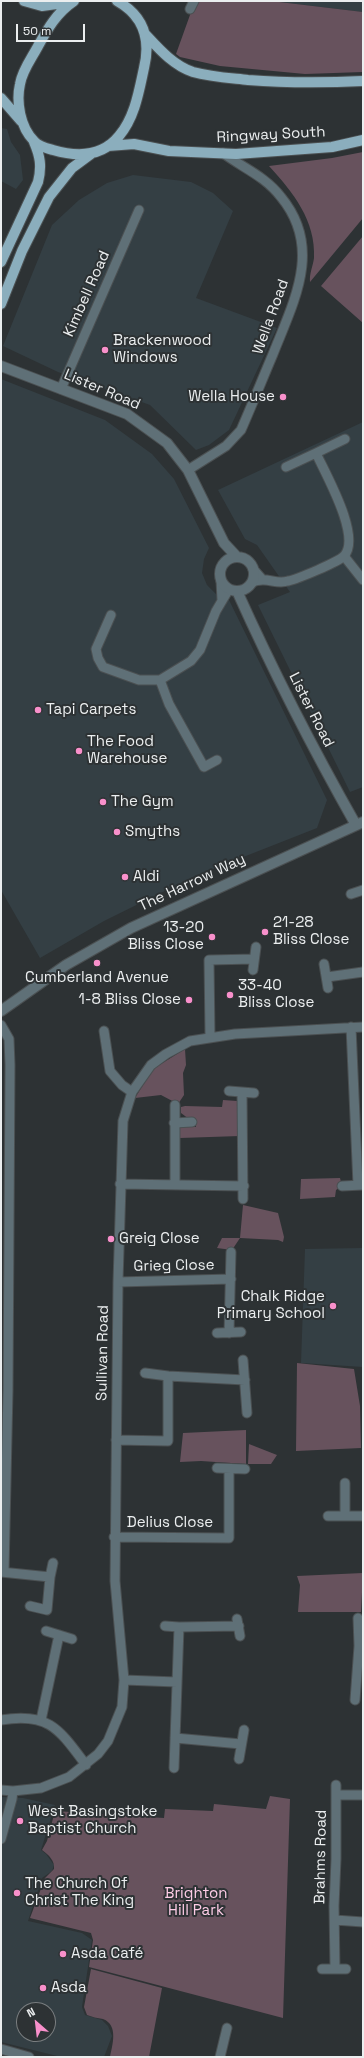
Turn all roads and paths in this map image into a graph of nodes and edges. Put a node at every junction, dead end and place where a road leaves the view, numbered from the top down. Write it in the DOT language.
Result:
graph roads {
  1 [pos="24,1"];
  2 [pos="74,1"];
  3 [pos="117,1"];
  4 [pos="129,5"];
  5 [pos="145,33"];
  6 [pos="363,81"];
  7 [pos="1,98"];
  8 [pos="21,121"];
  9 [pos="363,140"];
  10 [pos="34,142"];
  11 [pos="108,146"];
  12 [pos="91,154"];
  13 [pos="223,154"];
  14 [pos="139,210"];
  15 [pos="1,262"];
  16 [pos="1,304"];
  17 [pos="1,366"];
  18 [pos="62,389"];
  19 [pos="345,439"];
  20 [pos="316,452"];
  21 [pos="286,467"];
  22 [pos="188,470"];
  23 [pos="224,543"];
  24 [pos="344,556"];
  25 [pos="237,557"];
  26 [pos="224,563"];
  27 [pos="221,580"];
  28 [pos="363,580"];
  29 [pos="245,586"];
  30 [pos="222,601"];
  31 [pos="110,615"];
  32 [pos="160,680"];
  33 [pos="217,760"];
  34 [pos="360,824"];
  35 [pos="363,890"];
  36 [pos="351,894"];
  37 [pos="256,947"];
  38 [pos="254,959"];
  39 [pos="324,964"];
  40 [pos="253,970"];
  41 [pos="363,972"];
  42 [pos="327,977"];
  43 [pos="328,988"];
  44 [pos="1,1010"];
  45 [pos="1,1025"];
  46 [pos="351,1027"];
  47 [pos="363,1027"];
  48 [pos="104,1030"];
  49 [pos="210,1036"];
  50 [pos="229,1091"];
  51 [pos="132,1092"];
  52 [pos="358,1092"];
  53 [pos="242,1093"];
  54 [pos="254,1093"];
  55 [pos="175,1105"];
  56 [pos="192,1122"];
  57 [pos="174,1123"];
  58 [pos="120,1184"];
  59 [pos="175,1184"];
  60 [pos="361,1185"];
  61 [pos="244,1186"];
  62 [pos="342,1186"];
  63 [pos="243,1199"];
  64 [pos="231,1252"];
  65 [pos="231,1279"];
  66 [pos="118,1282"];
  67 [pos="241,1332"];
  68 [pos="217,1333"];
  69 [pos="229,1333"];
  70 [pos="243,1360"];
  71 [pos="145,1373"];
  72 [pos="168,1376"];
  73 [pos="245,1380"];
  74 [pos="247,1413"];
  75 [pos="116,1440"];
  76 [pos="168,1440"];
  77 [pos="178,1440"];
  78 [pos="217,1468"];
  79 [pos="229,1469"];
  80 [pos="245,1469"];
  81 [pos="345,1483"];
  82 [pos="345,1515"];
  83 [pos="328,1516"];
  84 [pos="363,1516"];
  85 [pos="114,1537"];
  86 [pos="53,1563"];
  87 [pos="2,1572"];
  88 [pos="50,1577"];
  89 [pos="30,1606"];
  90 [pos="358,1618"];
  91 [pos="165,1626"];
  92 [pos="179,1627"];
  93 [pos="46,1631"];
  94 [pos="59,1635"];
  95 [pos="240,1636"];
  96 [pos="72,1639"];
  97 [pos="361,1646"];
  98 [pos="124,1680"];
  99 [pos="177,1682"];
  100 [pos="354,1700"];
  101 [pos="1,1720"];
  102 [pos="41,1720"];
  103 [pos="244,1730"];
  104 [pos="175,1738"];
  105 [pos="241,1744"];
  106 [pos="239,1759"];
  107 [pos="86,1765"];
  108 [pos="174,1768"];
  109 [pos="1,1790"];
  110 [pos="13,1791"];
  111 [pos="363,1796"];
  112 [pos="1,1839"];
  113 [pos="335,1920"];
  114 [pos="363,1922"];
  115 [pos="322,1969"];
  116 [pos="335,1969"];
  117 [pos="346,1969"];
  118 [pos="227,2028"];
  119 [pos="1,2049"];
  120 [pos="23,2056"];
  121 [pos="220,2057"];
  1 -- 2 [label="main road"];
  2 -- 8 [label="main road"];
  3 -- 4 [label="main road"];
  4 -- 5 [label="main road"];
  5 -- 6 [label="main road"];
  5 -- 11 [label="main road"];
  7 -- 8 [label="main road"];
  8 -- 10 [label="main road"];
  9 -- 13 [label="main road, Ringway South"];
  10 -- 12 [label="main road"];
  10 -- 15 [label="main road"];
  11 -- 12 [label="main road"];
  11 -- 13 [label="main road, Ringway South"];
  12 -- 16 [label="main road"];
  13 -- 22 [label="street, Wella Road"];
  14 -- 18 [label="street, Kimbell Road"];
  17 -- 18 [label="street, Lister Road"];
  18 -- 22 [label="street, Lister Road"];
  19 -- 20 [label="street"];
  20 -- 21 [label="street"];
  20 -- 24 [label="street"];
  22 -- 23 [label="street, Lister Road"];
  23 -- 25 [label="street, Lister Road"];
  23 -- 26 [label="street, Lister Road"];
  24 -- 28 [label="street"];
  24 -- 29 [label="street"];
  25 -- 26 [label="street"];
  25 -- 29 [label="street"];
  26 -- 27 [label="street"];
  27 -- 29 [label="street"];
  27 -- 30 [label="street"];
  29 -- 30 [label="street"];
  29 -- 34 [label="street, Lister Road"];
  30 -- 32 [label="street"];
  31 -- 32 [label="street"];
  32 -- 33 [label="street"];
  34 -- 44 [label="street, The Harrow Way"];
  35 -- 36 [label="street"];
  37 -- 38 [label="street"];
  38 -- 40 [label="street"];
  38 -- 49 [label="street"];
  39 -- 42 [label="street"];
  41 -- 42 [label="street"];
  42 -- 43 [label="street"];
  45 -- 87 [label="street"];
  46 -- 47 [label="street, Sullivan Road"];
  46 -- 49 [label="street, Sullivan Road"];
  46 -- 52 [label="street"];
  48 -- 51 [label="street"];
  49 -- 51 [label="street, Sullivan Road"];
  50 -- 53 [label="street"];
  51 -- 58 [label="street, Sullivan Road"];
  52 -- 60 [label="street"];
  53 -- 54 [label="street"];
  53 -- 61 [label="street"];
  55 -- 57 [label="street"];
  56 -- 57 [label="street"];
  57 -- 59 [label="street"];
  58 -- 59 [label="street"];
  58 -- 66 [label="street, Sullivan Road"];
  59 -- 61 [label="street"];
  60 -- 62 [label="street"];
  61 -- 63 [label="street"];
  64 -- 65 [label="street, Grieg Close"];
  65 -- 66 [label="street, Grieg Close"];
  65 -- 69 [label="street, Grieg Close"];
  66 -- 75 [label="street, Sullivan Road"];
  67 -- 69 [label="street"];
  68 -- 69 [label="street"];
  70 -- 73 [label="street"];
  71 -- 72 [label="street"];
  72 -- 73 [label="street"];
  72 -- 76 [label="street"];
  73 -- 74 [label="street"];
  75 -- 76 [label="street"];
  75 -- 85 [label="street, Sullivan Road"];
  76 -- 77 [label="street"];
  78 -- 79 [label="street"];
  79 -- 80 [label="street"];
  79 -- 85 [label="street, Delius Close"];
  81 -- 82 [label="street"];
  82 -- 83 [label="street"];
  82 -- 84 [label="street"];
  85 -- 98 [label="street, Sullivan Road"];
  86 -- 88 [label="street"];
  87 -- 88 [label="street"];
  88 -- 89 [label="street"];
  90 -- 97 [label="street"];
  91 -- 92 [label="street"];
  92 -- 95 [label="street"];
  92 -- 99 [label="street"];
  93 -- 94 [label="street"];
  94 -- 96 [label="street"];
  94 -- 102 [label="street"];
  97 -- 100 [label="street"];
  98 -- 99 [label="street"];
  98 -- 107 [label="street, Sullivan Road"];
  99 -- 104 [label="street"];
  101 -- 102 [label="street"];
  102 -- 107 [label="street"];
  103 -- 105 [label="street"];
  104 -- 105 [label="street"];
  104 -- 108 [label="street"];
  105 -- 106 [label="street"];
  107 -- 110 [label="street, Sullivan Road"];
  109 -- 110 [label="street, Sullivan Road"];
  110 -- 112 [label="street"];
  111 -- 113 [label="street, Brahms Road"];
  113 -- 114 [label="street, Brahms Road"];
  113 -- 116 [label="street, Brahms Road"];
  115 -- 116 [label="street"];
  116 -- 117 [label="street"];
  118 -- 121 [label="street"];
  119 -- 120 [label="street"];
}
